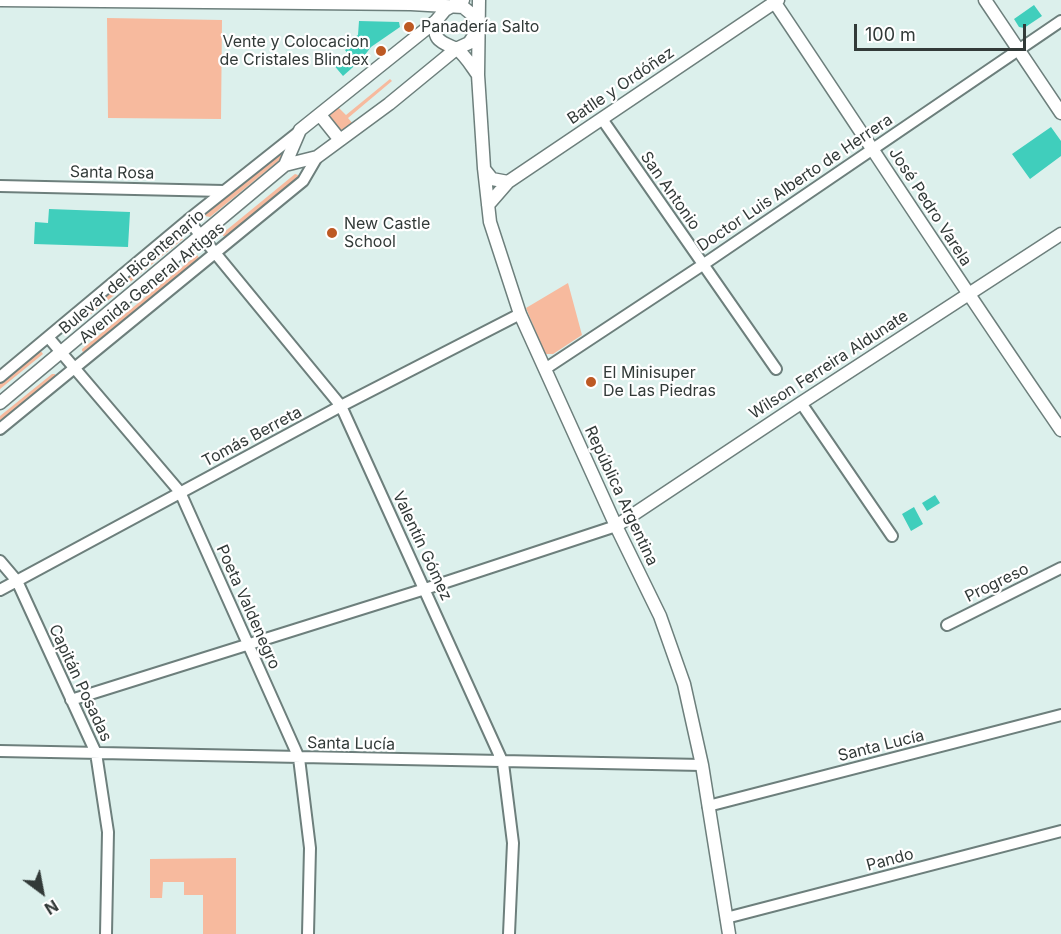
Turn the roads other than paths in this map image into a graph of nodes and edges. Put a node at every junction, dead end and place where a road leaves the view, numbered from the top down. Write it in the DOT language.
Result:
graph roads {
  1 [pos="0,0"];
  2 [pos="479,0"];
  3 [pos="985,0"];
  4 [pos="122,1"];
  5 [pos="159,1"];
  6 [pos="775,1"];
  7 [pos="458,3"];
  8 [pos="411,4"];
  9 [pos="436,21"];
  10 [pos="1061,21"];
  11 [pos="478,24"];
  12 [pos="456,49"];
  13 [pos="1018,50"];
  14 [pos="478,75"];
  15 [pos="1061,113"];
  16 [pos="320,115"];
  17 [pos="602,119"];
  18 [pos="300,130"];
  19 [pos="340,140"];
  20 [pos="873,148"];
  21 [pos="317,157"];
  22 [pos="285,165"];
  23 [pos="484,168"];
  24 [pos="508,182"];
  25 [pos="0,186"];
  26 [pos="224,191"];
  27 [pos="488,205"];
  28 [pos="188,220"];
  29 [pos="1061,234"];
  30 [pos="201,236"];
  31 [pos="216,253"];
  32 [pos="704,264"];
  33 [pos="967,295"];
  34 [pos="520,314"];
  35 [pos="48,338"];
  36 [pos="61,352"];
  37 [pos="74,367"];
  38 [pos="545,369"];
  39 [pos="776,369"];
  40 [pos="0,377"];
  41 [pos="0,403"];
  42 [pos="801,403"];
  43 [pos="342,406"];
  44 [pos="0,429"];
  45 [pos="1061,430"];
  46 [pos="180,492"];
  47 [pos="616,526"];
  48 [pos="892,536"];
  49 [pos="0,561"];
  50 [pos="1061,568"];
  51 [pos="16,581"];
  52 [pos="425,589"];
  53 [pos="0,590"];
  54 [pos="947,625"];
  55 [pos="249,644"];
  56 [pos="70,700"];
  57 [pos="1061,715"];
  58 [pos="0,752"];
  59 [pos="96,753"];
  60 [pos="299,758"];
  61 [pos="503,763"];
  62 [pos="702,765"];
  63 [pos="708,806"];
  64 [pos="1061,831"];
  65 [pos="726,918"];
  66 [pos="106,934"];
  67 [pos="308,934"];
  68 [pos="509,934"];
  69 [pos="729,934"];
  1 -- 4 [label="street"];
  2 -- 11 [label="street, República Argentina"];
  3 -- 13 [label="street"];
  4 -- 5 [label="street"];
  5 -- 8 [label="street"];
  6 -- 17 [label="street, Batlle y Ordóñez"];
  6 -- 20 [label="street, José Pedro Varela"];
  7 -- 8 [label="street"];
  7 -- 9 [label="street, Bulevar del Bicentenario"];
  7 -- 11 [label="street"];
  8 -- 9 [label="street"];
  9 -- 12 [label="street"];
  9 -- 16 [label="street, Bulevar del Bicentenario"];
  10 -- 13 [label="street, Doctor Luis Alberto de Herrera"];
  11 -- 12 [label="street, Bulevar del Bicentenario"];
  11 -- 14 [label="street, República Argentina"];
  12 -- 14 [label="street"];
  12 -- 19 [label="street, Bulevar del Bicentenario"];
  13 -- 15 [label="street"];
  13 -- 20 [label="street, Doctor Luis Alberto de Herrera"];
  14 -- 23 [label="street, República Argentina"];
  16 -- 18 [label="street, Bulevar del Bicentenario"];
  16 -- 19 [label="street"];
  17 -- 24 [label="street, Batlle y Ordóñez"];
  17 -- 32 [label="street, San Antonio"];
  18 -- 22 [label="street, Bulevar del Bicentenario"];
  18 -- 26 [label="street, Avenida General Artigas"];
  19 -- 21 [label="street, Bulevar del Bicentenario"];
  20 -- 32 [label="street, Doctor Luis Alberto de Herrera"];
  20 -- 33 [label="street, José Pedro Varela"];
  21 -- 22 [label="street, Bulevar del Bicentenario"];
  21 -- 31 [label="street, Avenida General Artigas"];
  22 -- 30 [label="street, Bulevar del Bicentenario"];
  23 -- 24 [label="street"];
  23 -- 27 [label="street, República Argentina"];
  24 -- 27 [label="street, Batlle y Ordóñez"];
  25 -- 26 [label="street, Santa Rosa"];
  26 -- 28 [label="street, Avenida General Artigas"];
  27 -- 34 [label="street, República Argentina"];
  28 -- 30 [label="street, Valentín Gómez"];
  28 -- 35 [label="street, Avenida General Artigas"];
  29 -- 33 [label="street, Wilson Ferreira Aldunate"];
  30 -- 31 [label="street, Valentín Gómez"];
  30 -- 36 [label="street, Bulevar del Bicentenario"];
  31 -- 37 [label="street, Avenida General Artigas"];
  31 -- 43 [label="street, Valentín Gómez"];
  32 -- 38 [label="street, Doctor Luis Alberto de Herrera"];
  32 -- 39 [label="street, San Antonio"];
  33 -- 42 [label="street, Wilson Ferreira Aldunate"];
  33 -- 45 [label="street, José Pedro Varela"];
  34 -- 38 [label="street, República Argentina"];
  34 -- 43 [label="street, Tomás Berreta"];
  35 -- 36 [label="street, Poeta Valdenegro"];
  35 -- 40 [label="street, Avenida General Artigas"];
  36 -- 37 [label="street, Poeta Valdenegro"];
  36 -- 41 [label="street, Bulevar del Bicentenario"];
  37 -- 44 [label="street, Avenida General Artigas"];
  37 -- 46 [label="street, Poeta Valdenegro"];
  38 -- 47 [label="street, República Argentina"];
  42 -- 47 [label="street, Wilson Ferreira Aldunate"];
  42 -- 48 [label="street"];
  43 -- 46 [label="street, Tomás Berreta"];
  43 -- 52 [label="street, Valentín Gómez"];
  46 -- 51 [label="street, Tomás Berreta"];
  46 -- 55 [label="street, Poeta Valdenegro"];
  47 -- 52 [label="street"];
  47 -- 62 [label="street, República Argentina"];
  49 -- 51 [label="street, Capitán Posadas"];
  50 -- 54 [label="street, Progreso"];
  51 -- 53 [label="street, Tomás Berreta"];
  51 -- 56 [label="street, Capitán Posadas"];
  52 -- 55 [label="street"];
  52 -- 61 [label="street, Valentín Gómez"];
  55 -- 56 [label="street"];
  55 -- 60 [label="street, Poeta Valdenegro"];
  56 -- 59 [label="street, Capitán Posadas"];
  57 -- 63 [label="street, Santa Lucía"];
  58 -- 59 [label="street, Santa Lucía"];
  59 -- 60 [label="street, Santa Lucía"];
  59 -- 66 [label="street, Capitán Posadas"];
  60 -- 61 [label="street, Santa Lucía"];
  60 -- 67 [label="street, Poeta Valdenegro"];
  61 -- 62 [label="street, Santa Lucía"];
  61 -- 68 [label="street, Valentín Gómez"];
  62 -- 63 [label="street, República Argentina"];
  63 -- 65 [label="street, República Argentina"];
  64 -- 65 [label="street, Pando"];
  65 -- 69 [label="street, República Argentina"];
}
